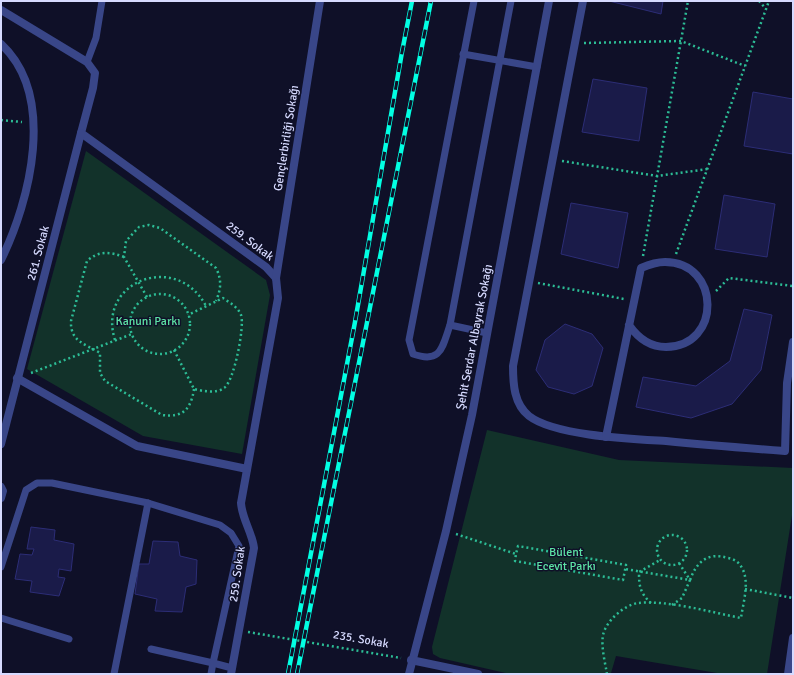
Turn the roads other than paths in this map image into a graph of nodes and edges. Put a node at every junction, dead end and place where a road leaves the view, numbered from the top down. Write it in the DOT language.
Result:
graph roads {
  1 [pos="102,1"];
  2 [pos="320,1"];
  3 [pos="474,1"];
  4 [pos="511,1"];
  5 [pos="549,1"];
  6 [pos="583,1"];
  7 [pos="1,10"];
  8 [pos="1,44"];
  9 [pos="463,54"];
  10 [pos="500,59"];
  11 [pos="87,62"];
  12 [pos="537,66"];
  13 [pos="81,133"];
  14 [pos="1,260"];
  15 [pos="276,278"];
  16 [pos="450,325"];
  17 [pos="629,325"];
  18 [pos="487,333"];
  19 [pos="793,342"];
  20 [pos="17,378"];
  21 [pos="606,436"];
  22 [pos="1,444"];
  23 [pos="247,469"];
  24 [pos="1,487"];
  25 [pos="1,498"];
  26 [pos="148,503"];
  27 [pos="1,567"];
  28 [pos="1,618"];
  29 [pos="793,638"];
  30 [pos="69,639"];
  31 [pos="151,649"];
  32 [pos="412,660"];
  33 [pos="213,662"];
  34 [pos="232,671"];
  35 [pos="114,674"];
  36 [pos="211,674"];
  37 [pos="409,674"];
  38 [pos="478,674"];
  39 [pos="788,674"];
  1 -- 11 [label="lane"];
  2 -- 15 [label="street, Gençlerbirliği Sokağı"];
  3 -- 9 [label="lane"];
  4 -- 10 [label="lane"];
  5 -- 12 [label="street, Şehit Serdar Albayrak Sokağı"];
  6 -- 21 [label="street"];
  7 -- 11 [label="street"];
  8 -- 14 [label="street"];
  9 -- 10 [label="lane"];
  9 -- 16 [label="lane"];
  10 -- 12 [label="lane"];
  10 -- 16 [label="lane"];
  11 -- 13 [label="street"];
  12 -- 18 [label="street, Şehit Serdar Albayrak Sokağı"];
  13 -- 15 [label="street, 259. Sokak"];
  13 -- 20 [label="street, 261. Sokak"];
  15 -- 23 [label="street, 259. Sokak"];
  16 -- 18 [label="lane"];
  17 -- 17 [label="street"];
  17 -- 21 [label="street"];
  18 -- 32 [label="street, Şehit Serdar Albayrak Sokağı"];
  19 -- 21 [label="street"];
  20 -- 22 [label="street, 261. Sokak"];
  20 -- 23 [label="street"];
  23 -- 34 [label="street, 259. Sokak"];
  24 -- 25 [label="street"];
  26 -- 27 [label="lane"];
  26 -- 33 [label="lane"];
  26 -- 35 [label="lane"];
  28 -- 30 [label="lane"];
  29 -- 39 [label="street"];
  31 -- 33 [label="lane"];
  32 -- 37 [label="street, Şehit Serdar Albayrak Sokağı"];
  32 -- 38 [label="street"];
  33 -- 34 [label="lane"];
  33 -- 36 [label="lane"];
}
